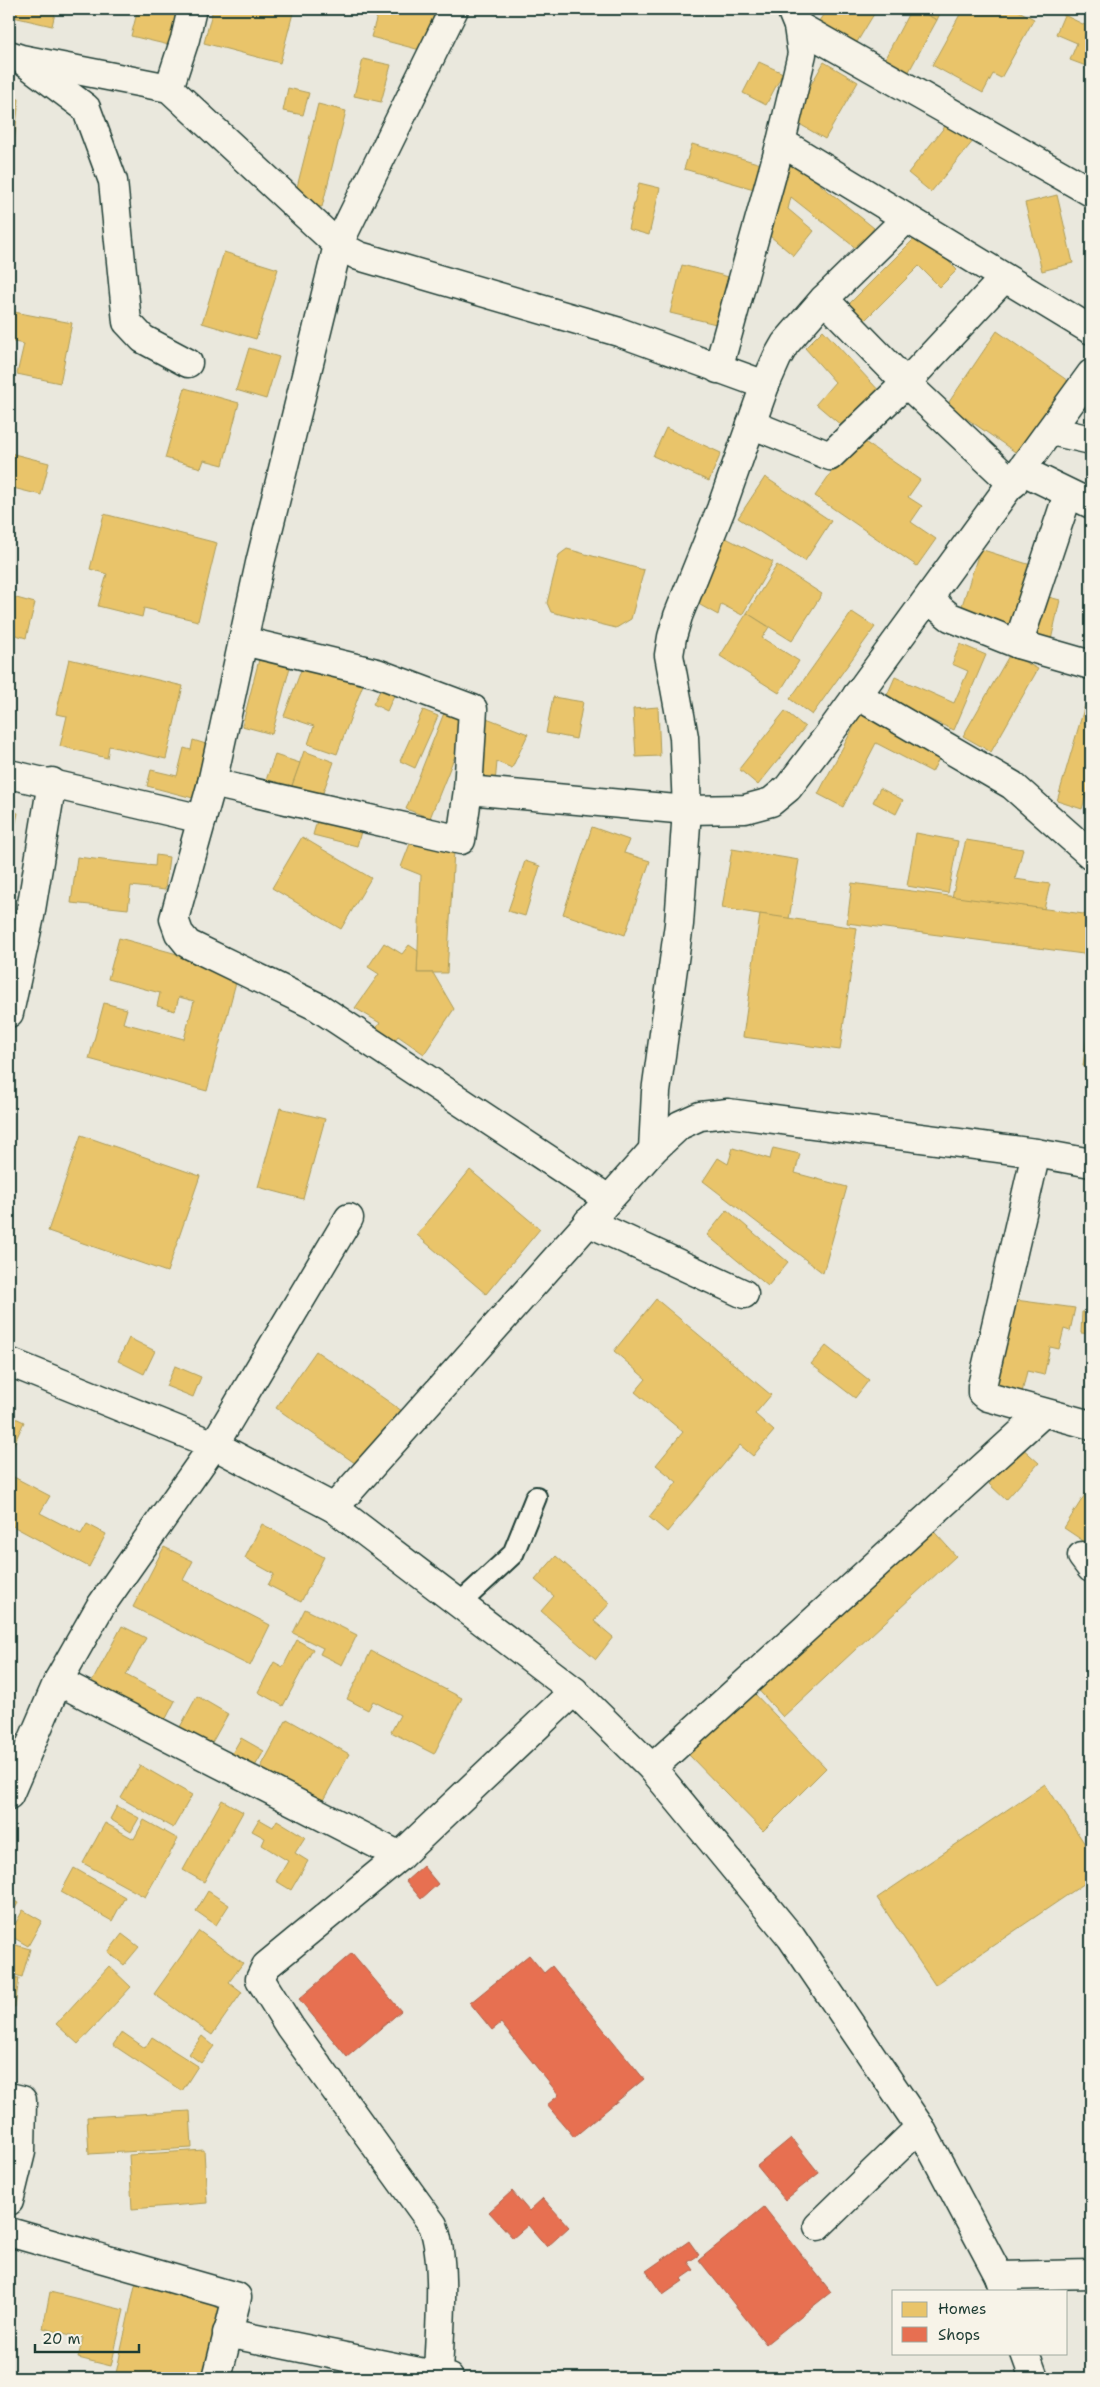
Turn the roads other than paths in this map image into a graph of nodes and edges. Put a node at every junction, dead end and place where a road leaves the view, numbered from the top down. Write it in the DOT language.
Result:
graph roads {
  1 [pos="192,9"];
  2 [pos="454,9"];
  3 [pos="800,15"];
  4 [pos="15,57"];
  5 [pos="169,88"];
  6 [pos="781,142"];
  7 [pos="1091,192"];
  8 [pos="906,219"];
  9 [pos="338,245"];
  10 [pos="1004,278"];
  11 [pos="824,299"];
  12 [pos="1091,330"];
  13 [pos="188,363"];
  14 [pos="718,369"];
  15 [pos="1091,374"];
  16 [pos="906,382"];
  17 [pos="765,385"];
  18 [pos="751,424"];
  19 [pos="1051,431"];
  20 [pos="1091,440"];
  21 [pos="1018,477"];
  22 [pos="1080,499"];
  23 [pos="932,595"];
  24 [pos="243,641"];
  25 [pos="1018,644"];
  26 [pos="1091,665"];
  27 [pos="858,696"];
  28 [pos="9,774"];
  29 [pos="52,782"];
  30 [pos="212,783"];
  31 [pos="468,790"];
  32 [pos="687,810"];
  33 [pos="202,819"];
  34 [pos="1091,855"];
  35 [pos="9,1013"];
  36 [pos="653,1150"];
  37 [pos="1036,1153"];
  38 [pos="1091,1162"];
  39 [pos="608,1199"];
  40 [pos="349,1218"];
  41 [pos="588,1222"];
  42 [pos="744,1294"];
  43 [pos="9,1362"];
  44 [pos="1043,1413"];
  45 [pos="1091,1425"];
  46 [pos="214,1445"];
  47 [pos="536,1497"];
  48 [pos="334,1508"];
  49 [pos="459,1604"];
  50 [pos="58,1681"];
  51 [pos="574,1691"];
  52 [pos="652,1768"];
  53 [pos="9,1795"];
  54 [pos="400,1856"];
  55 [pos="9,2097"];
  56 [pos="920,2127"];
  57 [pos="9,2201"];
  58 [pos="818,2226"];
  59 [pos="9,2232"];
  60 [pos="1091,2274"];
  61 [pos="1002,2284"];
  62 [pos="227,2333"];
  63 [pos="1026,2354"];
  64 [pos="440,2377"];
  65 [pos="216,2378"];
  66 [pos="1034,2378"];
  1 -- 5 [label="street"];
  2 -- 9 [label="street"];
  3 -- 6 [label="street"];
  3 -- 7 [label="street"];
  4 -- 5 [label="street"];
  4 -- 13 [label="street"];
  5 -- 9 [label="street"];
  6 -- 8 [label="street"];
  6 -- 14 [label="street"];
  8 -- 10 [label="street"];
  8 -- 11 [label="street"];
  9 -- 14 [label="street"];
  9 -- 24 [label="street"];
  10 -- 12 [label="street"];
  10 -- 16 [label="street"];
  11 -- 16 [label="street"];
  11 -- 17 [label="street"];
  14 -- 17 [label="street"];
  15 -- 19 [label="street"];
  16 -- 18 [label="street"];
  16 -- 21 [label="street"];
  17 -- 18 [label="street"];
  18 -- 32 [label="street"];
  19 -- 20 [label="street"];
  19 -- 21 [label="street"];
  21 -- 22 [label="street"];
  21 -- 23 [label="street"];
  22 -- 25 [label="street"];
  23 -- 25 [label="street"];
  23 -- 27 [label="street"];
  24 -- 30 [label="street"];
  24 -- 31 [label="street"];
  25 -- 26 [label="street"];
  27 -- 32 [label="street"];
  27 -- 34 [label="street"];
  28 -- 29 [label="street"];
  29 -- 33 [label="street"];
  29 -- 35 [label="street"];
  30 -- 31 [label="street"];
  30 -- 33 [label="street"];
  31 -- 32 [label="street"];
  32 -- 36 [label="street"];
  33 -- 39 [label="street"];
  36 -- 37 [label="street"];
  36 -- 39 [label="street"];
  37 -- 38 [label="street"];
  37 -- 44 [label="street"];
  39 -- 41 [label="street"];
  40 -- 46 [label="street"];
  41 -- 42 [label="street"];
  41 -- 48 [label="street"];
  43 -- 46 [label="street"];
  44 -- 45 [label="street"];
  44 -- 52 [label="street"];
  46 -- 48 [label="street"];
  46 -- 50 [label="street"];
  47 -- 49 [label="lane"];
  48 -- 49 [label="street"];
  49 -- 51 [label="street"];
  50 -- 53 [label="street"];
  50 -- 54 [label="street"];
  51 -- 52 [label="street"];
  51 -- 54 [label="street"];
  52 -- 56 [label="street"];
  54 -- 64 [label="street"];
  55 -- 57 [label="street"];
  56 -- 58 [label="street"];
  56 -- 61 [label="street"];
  59 -- 62 [label="street"];
  60 -- 61 [label="street"];
  62 -- 64 [label="street"];
  62 -- 65 [label="street"];
  63 -- 66 [label="street"];
}
